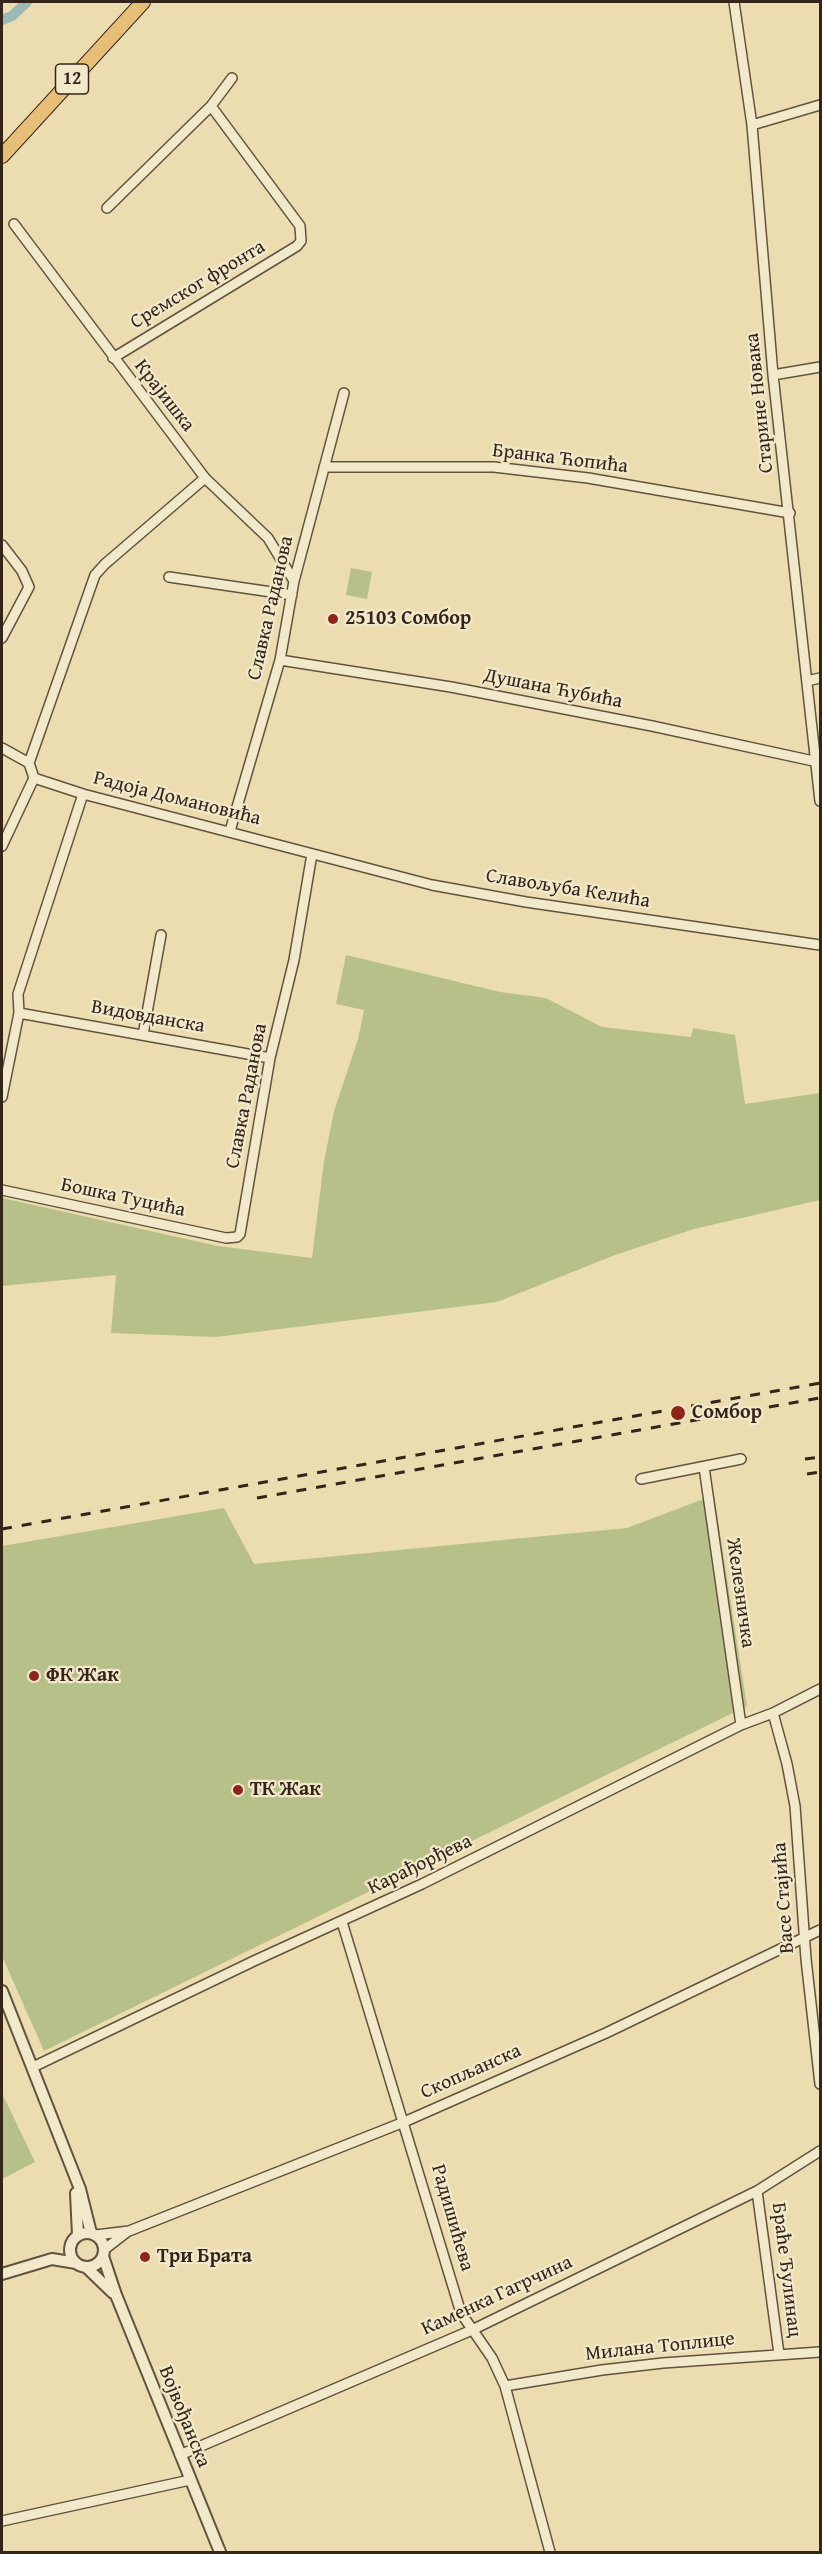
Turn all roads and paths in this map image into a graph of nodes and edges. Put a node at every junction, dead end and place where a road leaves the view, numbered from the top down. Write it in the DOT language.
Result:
graph roads {
  1 [pos="143,2"];
  2 [pos="734,2"];
  3 [pos="232,78"];
  4 [pos="820,105"];
  5 [pos="211,106"];
  6 [pos="752,125"];
  7 [pos="2,156"];
  8 [pos="107,208"];
  9 [pos="14,224"];
  10 [pos="113,358"];
  11 [pos="820,367"];
  12 [pos="773,375"];
  13 [pos="344,393"];
  14 [pos="324,467"];
  15 [pos="205,478"];
  16 [pos="790,513"];
  17 [pos="2,545"];
  18 [pos="169,577"];
  19 [pos="294,581"];
  20 [pos="292,595"];
  21 [pos="2,638"];
  22 [pos="280,660"];
  23 [pos="820,678"];
  24 [pos="807,681"];
  25 [pos="2,748"];
  26 [pos="818,762"];
  27 [pos="30,764"];
  28 [pos="34,778"];
  29 [pos="83,794"];
  30 [pos="820,801"];
  31 [pos="230,831"];
  32 [pos="2,846"];
  33 [pos="312,854"];
  34 [pos="161,935"];
  35 [pos="820,945"];
  36 [pos="19,1013"];
  37 [pos="143,1035"];
  38 [pos="270,1058"];
  39 [pos="2,1097"];
  40 [pos="2,1190"];
  41 [pos="237,1238"];
  42 [pos="741,1459"];
  43 [pos="704,1467"];
  44 [pos="641,1479"];
  45 [pos="820,1689"];
  46 [pos="772,1713"];
  47 [pos="741,1725"];
  48 [pos="342,1922"];
  49 [pos="820,1930"];
  50 [pos="804,1937"];
  51 [pos="2,1991"];
  52 [pos="33,2067"];
  53 [pos="820,2084"];
  54 [pos="404,2122"];
  55 [pos="820,2151"];
  56 [pos="75,2181"];
  57 [pos="758,2191"];
  58 [pos="129,2231"];
  59 [pos="93,2234"];
  60 [pos="75,2239"];
  61 [pos="104,2253"];
  62 [pos="52,2259"];
  63 [pos="81,2265"];
  64 [pos="2,2274"];
  65 [pos="116,2295"];
  66 [pos="472,2330"];
  67 [pos="820,2352"];
  68 [pos="778,2354"];
  69 [pos="505,2386"];
  70 [pos="180,2456"];
  71 [pos="190,2480"];
  72 [pos="2,2521"];
  73 [pos="220,2553"];
  74 [pos="550,2553"];
  1 -- 7 [label="main road, 12"];
  2 -- 6 [label="street, Старине Новака"];
  3 -- 5 [label="street"];
  4 -- 6 [label="street"];
  5 -- 8 [label="street"];
  5 -- 10 [label="street, Сремског фронта"];
  6 -- 12 [label="street, Старине Новака"];
  9 -- 10 [label="street, Крајишка"];
  10 -- 15 [label="street, Крајишка"];
  11 -- 12 [label="street"];
  12 -- 16 [label="street, Старине Новака"];
  13 -- 14 [label="street, Славка Раданова"];
  14 -- 16 [label="street, Бранка Ћопића"];
  14 -- 19 [label="street, Славка Раданова"];
  15 -- 19 [label="street, Крајишка"];
  15 -- 27 [label="street"];
  16 -- 24 [label="street, Старине Новака"];
  17 -- 21 [label="street"];
  18 -- 20 [label="street"];
  19 -- 20 [label="street, Славка Раданова"];
  20 -- 22 [label="street, Славка Раданова"];
  22 -- 26 [label="street, Душана Ћубића"];
  22 -- 31 [label="street, Славка Раданова"];
  23 -- 24 [label="street"];
  24 -- 26 [label="street, Старине Новака"];
  25 -- 27 [label="street"];
  26 -- 30 [label="street, Старине Новака"];
  27 -- 28 [label="street"];
  28 -- 29 [label="street, Радоја Домановића"];
  28 -- 32 [label="street"];
  29 -- 31 [label="street, Радоја Домановића"];
  29 -- 36 [label="street"];
  31 -- 33 [label="street, Радоја Домановића"];
  33 -- 35 [label="street, Славољуба Келића"];
  33 -- 38 [label="street, Славка Раданова"];
  34 -- 37 [label="street"];
  36 -- 37 [label="street, Видовданска"];
  36 -- 39 [label="street"];
  37 -- 38 [label="street, Видовданска"];
  38 -- 41 [label="street, Славка Раданова"];
  40 -- 41 [label="street, Бошка Туцића"];
  42 -- 43 [label="street"];
  43 -- 44 [label="street"];
  43 -- 47 [label="street, Железничка"];
  45 -- 46 [label="street, Карађорђева"];
  46 -- 47 [label="street, Карађорђева"];
  46 -- 50 [label="street, Васе Стајића"];
  47 -- 48 [label="street, Карађорђева"];
  48 -- 52 [label="street, Карађорђева"];
  48 -- 54 [label="street, Радишићева"];
  49 -- 50 [label="street, Скопљанска"];
  50 -- 53 [label="street, Васе Стајића"];
  50 -- 54 [label="street, Скопљанска"];
  51 -- 52 [label="street"];
  52 -- 56 [label="street"];
  54 -- 58 [label="street, Скопљанска"];
  54 -- 66 [label="street, Радишићева"];
  55 -- 57 [label="street, Каменка Гагрчина"];
  56 -- 59 [label="street"];
  56 -- 60 [label="street"];
  57 -- 66 [label="street, Каменка Гагрчина"];
  57 -- 68 [label="street, Браће Ђулинац"];
  58 -- 59 [label="street, Скопљанска"];
  58 -- 61 [label="street, Скопљанска"];
  59 -- 60 [label="street"];
  59 -- 61 [label="street"];
  60 -- 62 [label="street"];
  60 -- 63 [label="street"];
  61 -- 63 [label="street"];
  61 -- 65 [label="street, Војвођанска"];
  62 -- 63 [label="street"];
  62 -- 64 [label="street"];
  63 -- 65 [label="street, Војвођанска"];
  65 -- 70 [label="street, Војвођанска"];
  66 -- 69 [label="street, Радишићева"];
  66 -- 70 [label="street, Каменка Гагрчина"];
  67 -- 68 [label="street, Милана Топлице"];
  68 -- 69 [label="street, Милана Топлице"];
  69 -- 74 [label="street, Радишићева"];
  70 -- 71 [label="street, Војвођанска"];
  71 -- 72 [label="street"];
  71 -- 73 [label="street, Војвођанска"];
}
